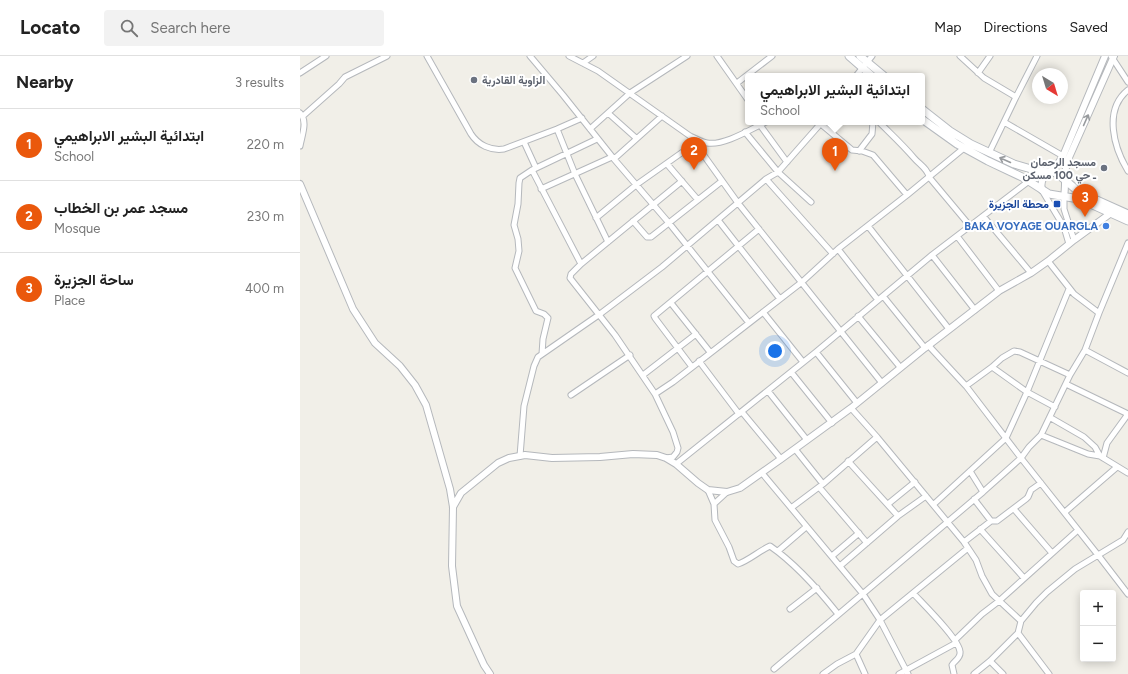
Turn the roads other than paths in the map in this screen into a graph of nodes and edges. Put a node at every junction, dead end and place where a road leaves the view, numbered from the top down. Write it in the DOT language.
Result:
graph roads {
  1 [pos="326,56"];
  2 [pos="387,56"];
  3 [pos="427,56"];
  4 [pos="530,56"];
  5 [pos="569,56"];
  6 [pos="594,56"];
  7 [pos="687,56"];
  8 [pos="717,56"];
  9 [pos="772,56"];
  10 [pos="849,56"];
  11 [pos="860,56"];
  12 [pos="872,56"];
  13 [pos="960,56"];
  14 [pos="990,56"];
  15 [pos="1036,56"];
  16 [pos="1105,56"];
  17 [pos="1113,57"];
  18 [pos="583,63"];
  19 [pos="865,65"];
  20 [pos="300,73"];
  21 [pos="750,73"];
  22 [pos="858,73"];
  23 [pos="870,73"];
  24 [pos="879,73"];
  25 [pos="978,73"];
  26 [pos="745,77"];
  27 [pos="1128,82"];
  28 [pos="737,83"];
  29 [pos="1128,90"];
  30 [pos="630,93"];
  31 [pos="745,95"];
  32 [pos="1016,97"];
  33 [pos="925,111"];
  34 [pos="608,113"];
  35 [pos="301,114"];
  36 [pos="662,116"];
  37 [pos="582,118"];
  38 [pos="925,121"];
  39 [pos="1004,122"];
  40 [pos="759,125"];
  41 [pos="764,125"];
  42 [pos="819,125"];
  43 [pos="823,125"];
  44 [pos="873,125"];
  45 [pos="882,125"];
  46 [pos="590,128"];
  47 [pos="557,129"];
  48 [pos="745,132"];
  49 [pos="690,136"];
  50 [pos="597,138"];
  51 [pos="636,138"];
  52 [pos="1069,139"];
  53 [pos="524,142"];
  54 [pos="1076,142"];
  55 [pos="694,144"];
  56 [pos="963,145"];
  57 [pos="300,146"];
  58 [pos="859,151"];
  59 [pos="989,153"];
  60 [pos="567,154"];
  61 [pos="1063,156"];
  62 [pos="613,158"];
  63 [pos="787,162"];
  64 [pos="667,164"];
  65 [pos="534,169"];
  66 [pos="1128,171"];
  67 [pos="778,172"];
  68 [pos="1049,172"];
  69 [pos="575,174"];
  70 [pos="930,177"];
  71 [pos="766,179"];
  72 [pos="1066,180"];
  73 [pos="682,181"];
  74 [pos="722,181"];
  75 [pos="1029,181"];
  76 [pos="300,184"];
  77 [pos="636,185"];
  78 [pos="541,188"];
  79 [pos="1042,190"];
  80 [pos="907,195"];
  81 [pos="1064,197"];
  82 [pos="698,200"];
  83 [pos="811,202"];
  84 [pos="738,203"];
  85 [pos="653,205"];
  86 [pos="1111,213"];
  87 [pos="1128,214"];
  88 [pos="984,217"];
  89 [pos="596,218"];
  90 [pos="718,220"];
  91 [pos="633,221"];
  92 [pos="1128,221"];
  93 [pos="669,223"];
  94 [pos="868,226"];
  95 [pos="970,226"];
  96 [pos="759,229"];
  97 [pos="957,236"];
  98 [pos="608,242"];
  99 [pos="1071,242"];
  100 [pos="1128,244"];
  101 [pos="687,246"];
  102 [pos="739,247"];
  103 [pos="838,249"];
  104 [pos="833,254"];
  105 [pos="932,255"];
  106 [pos="1048,261"];
  107 [pos="581,264"];
  108 [pos="708,272"];
  109 [pos="1031,273"];
  110 [pos="908,276"];
  111 [pos="802,282"];
  112 [pos="1068,289"];
  113 [pos="999,291"];
  114 [pos="883,296"];
  115 [pos="780,299"];
  116 [pos="878,300"];
  117 [pos="671,303"];
  118 [pos="974,310"];
  119 [pos="763,312"];
  120 [pos="1099,313"];
  121 [pos="600,314"];
  122 [pos="858,316"];
  123 [pos="749,323"];
  124 [pos="949,329"];
  125 [pos="840,331"];
  126 [pos="696,334"];
  127 [pos="927,346"];
  128 [pos="678,348"];
  129 [pos="1085,350"];
  130 [pos="710,352"];
  131 [pos="816,352"];
  132 [pos="542,354"];
  133 [pos="630,355"];
  134 [pos="699,361"];
  135 [pos="803,362"];
  136 [pos="1039,362"];
  137 [pos="692,367"];
  138 [pos="900,367"];
  139 [pos="992,367"];
  140 [pos="791,372"];
  141 [pos="1128,374"];
  142 [pos="644,375"];
  143 [pos="1070,375"];
  144 [pos="882,383"];
  145 [pos="1066,384"];
  146 [pos="966,386"];
  147 [pos="768,391"];
  148 [pos="1027,392"];
  149 [pos="655,394"];
  150 [pos="571,395"];
  151 [pos="857,403"];
  152 [pos="1055,407"];
  153 [pos="851,408"];
  154 [pos="740,413"];
  155 [pos="1128,414"];
  156 [pos="1051,418"];
  157 [pos="832,422"];
  158 [pos="877,436"];
  159 [pos="1041,436"];
  160 [pos="1006,438"];
  161 [pos="807,440"];
  162 [pos="795,449"];
  163 [pos="520,456"];
  164 [pos="1102,457"];
  165 [pos="666,458"];
  166 [pos="1021,458"];
  167 [pos="781,459"];
  168 [pos="848,461"];
  169 [pos="676,464"];
  170 [pos="1117,467"];
  171 [pos="970,471"];
  172 [pos="762,473"];
  173 [pos="1128,473"];
  174 [pos="915,482"];
  175 [pos="1041,483"];
  176 [pos="821,485"];
  177 [pos="450,489"];
  178 [pos="708,490"];
  179 [pos="727,492"];
  180 [pos="983,492"];
  181 [pos="461,493"];
  182 [pos="926,496"];
  183 [pos="974,499"];
  184 [pos="714,504"];
  185 [pos="888,504"];
  186 [pos="934,504"];
  187 [pos="453,507"];
  188 [pos="791,508"];
  189 [pos="1014,509"];
  190 [pos="1065,512"];
  191 [pos="898,516"];
  192 [pos="948,521"];
  193 [pos="990,521"];
  194 [pos="806,527"];
  195 [pos="980,529"];
  196 [pos="1078,530"];
  197 [pos="859,532"];
  198 [pos="1128,534"];
  199 [pos="964,542"];
  200 [pos="867,543"];
  201 [pos="968,548"];
  202 [pos="778,551"];
  203 [pos="1052,553"];
  204 [pos="1098,555"];
  205 [pos="832,556"];
  206 [pos="840,566"];
  207 [pos="1024,578"];
  208 [pos="817,588"];
  209 [pos="913,593"];
  210 [pos="863,594"];
  211 [pos="1128,594"];
  212 [pos="999,601"];
  213 [pos="790,609"];
  214 [pos="838,614"];
  215 [pos="880,620"];
  216 [pos="1021,621"];
  217 [pos="1018,632"];
  218 [pos="956,642"];
  219 [pos="856,654"];
  220 [pos="990,661"];
  221 [pos="774,669"];
  222 [pos="908,672"];
  223 [pos="490,674"];
  224 [pos="822,674"];
  225 [pos="865,674"];
  226 [pos="899,674"];
  227 [pos="954,674"];
  228 [pos="974,674"];
  229 [pos="1003,674"];
  230 [pos="1049,674"];
  1 -- 20 [label="street"];
  2 -- 35 [label="street"];
  3 -- 53 [label="street"];
  4 -- 37 [label="street"];
  5 -- 18 [label="street"];
  6 -- 18 [label="street"];
  7 -- 30 [label="street"];
  8 -- 28 [label="street"];
  9 -- 21 [label="street"];
  10 -- 19 [label="main road"];
  11 -- 19 [label="main road"];
  12 -- 19 [label="street"];
  13 -- 25 [label="street"];
  14 -- 25 [label="street"];
  15 -- 32 [label="street"];
  16 -- 52 [label="street"];
  17 -- 27 [label="street"];
  54 -- 17 [label="street, one-way"];
  18 -- 30 [label="street"];
  19 -- 22 [label="street"];
  19 -- 23 [label="main road"];
  19 -- 24 [label="main road"];
  25 -- 32 [label="street"];
  26 -- 28 [label="street"];
  28 -- 31 [label="street"];
  29 -- 66 [label="street"];
  30 -- 34 [label="street"];
  30 -- 36 [label="street"];
  32 -- 39 [label="street"];
  33 -- 56 [label="main road"];
  34 -- 46 [label="street"];
  34 -- 51 [label="street"];
  35 -- 57 [label="street"];
  36 -- 49 [label="street"];
  36 -- 51 [label="street"];
  37 -- 46 [label="street"];
  37 -- 47 [label="street"];
  38 -- 56 [label="main road"];
  39 -- 59 [label="street"];
  39 -- 61 [label="street"];
  40 -- 48 [label="street"];
  41 -- 63 [label="street"];
  42 -- 63 [label="street"];
  43 -- 58 [label="street"];
  44 -- 58 [label="street"];
  45 -- 70 [label="street"];
  46 -- 50 [label="street"];
  47 -- 53 [label="street"];
  47 -- 60 [label="street"];
  48 -- 49 [label="street"];
  48 -- 67 [label="street"];
  49 -- 55 [label="street"];
  50 -- 60 [label="street"];
  50 -- 62 [label="street"];
  51 -- 62 [label="street"];
  52 -- 54 [label="street"];
  52 -- 61 [label="street"];
  53 -- 65 [label="street"];
  54 -- 72 [label="street"];
  55 -- 64 [label="street"];
  55 -- 74 [label="street"];
  56 -- 59 [label="main road"];
  56 -- 70 [label="street"];
  56 -- 75 [label="main road"];
  58 -- 80 [label="street"];
  68 -- 59 [label="main road, one-way"];
  60 -- 65 [label="street"];
  60 -- 69 [label="street"];
  61 -- 68 [label="street"];
  62 -- 69 [label="street"];
  62 -- 77 [label="street"];
  63 -- 67 [label="street"];
  64 -- 73 [label="street"];
  64 -- 77 [label="street"];
  65 -- 78 [label="street"];
  65 -- 132 [label="street"];
  67 -- 71 [label="street"];
  67 -- 83 [label="street"];
  68 -- 72 [label="main road"];
  68 -- 79 [label="street"];
  69 -- 78 [label="street"];
  69 -- 89 [label="street"];
  70 -- 80 [label="street"];
  70 -- 95 [label="street"];
  71 -- 84 [label="street"];
  71 -- 104 [label="street"];
  72 -- 81 [label="street"];
  72 -- 87 [label="main road"];
  73 -- 82 [label="street"];
  73 -- 85 [label="street"];
  74 -- 82 [label="street"];
  74 -- 84 [label="street"];
  75 -- 79 [label="main road"];
  75 -- 88 [label="street"];
  76 -- 177 [label="street"];
  77 -- 85 [label="street"];
  77 -- 89 [label="street"];
  78 -- 107 [label="street"];
  79 -- 81 [label="main road"];
  79 -- 99 [label="street"];
  80 -- 94 [label="street"];
  81 -- 86 [label="main road"];
  81 -- 99 [label="street"];
  82 -- 93 [label="street"];
  84 -- 90 [label="street"];
  84 -- 96 [label="street"];
  85 -- 91 [label="street"];
  85 -- 93 [label="street"];
  86 -- 92 [label="main road"];
  86 -- 99 [label="street"];
  88 -- 95 [label="street"];
  88 -- 109 [label="street"];
  89 -- 98 [label="street"];
  90 -- 101 [label="street"];
  90 -- 102 [label="street"];
  91 -- 93 [label="street"];
  91 -- 98 [label="street"];
  93 -- 101 [label="street"];
  94 -- 103 [label="street"];
  94 -- 110 [label="street"];
  95 -- 97 [label="street"];
  96 -- 102 [label="street"];
  96 -- 111 [label="street"];
  97 -- 105 [label="street"];
  97 -- 113 [label="street"];
  98 -- 107 [label="street"];
  99 -- 106 [label="street"];
  100 -- 120 [label="street"];
  101 -- 108 [label="street"];
  101 -- 121 [label="street"];
  102 -- 108 [label="street"];
  102 -- 115 [label="street"];
  103 -- 104 [label="street"];
  103 -- 116 [label="street"];
  104 -- 111 [label="street"];
  105 -- 110 [label="street"];
  105 -- 118 [label="street"];
  106 -- 109 [label="street"];
  106 -- 112 [label="street"];
  107 -- 121 [label="street"];
  108 -- 117 [label="street"];
  108 -- 123 [label="street"];
  109 -- 113 [label="street"];
  110 -- 114 [label="street"];
  110 -- 124 [label="street"];
  111 -- 115 [label="street"];
  111 -- 125 [label="street"];
  112 -- 120 [label="street"];
  112 -- 136 [label="street"];
  113 -- 118 [label="street"];
  114 -- 116 [label="street"];
  114 -- 127 [label="street"];
  115 -- 119 [label="street"];
  116 -- 122 [label="street"];
  117 -- 126 [label="street"];
  117 -- 128 [label="street"];
  118 -- 124 [label="street"];
  119 -- 123 [label="street"];
  119 -- 135 [label="street"];
  120 -- 129 [label="street"];
  121 -- 132 [label="street"];
  121 -- 133 [label="street"];
  122 -- 125 [label="street"];
  122 -- 138 [label="street"];
  123 -- 130 [label="street"];
  124 -- 127 [label="street"];
  125 -- 131 [label="street"];
  125 -- 144 [label="street"];
  126 -- 128 [label="street"];
  126 -- 130 [label="street"];
  127 -- 138 [label="street"];
  127 -- 146 [label="street"];
  128 -- 137 [label="street"];
  128 -- 142 [label="street"];
  129 -- 141 [label="street"];
  129 -- 143 [label="street"];
  130 -- 134 [label="street"];
  131 -- 135 [label="street"];
  131 -- 151 [label="street"];
  132 -- 163 [label="street"];
  133 -- 142 [label="street"];
  133 -- 150 [label="street"];
  134 -- 137 [label="street"];
  134 -- 154 [label="street"];
  135 -- 140 [label="street"];
  136 -- 139 [label="street"];
  136 -- 143 [label="street"];
  136 -- 148 [label="street"];
  137 -- 149 [label="street"];
  138 -- 144 [label="street"];
  139 -- 146 [label="street"];
  139 -- 148 [label="street"];
  140 -- 147 [label="street"];
  140 -- 157 [label="street"];
  142 -- 149 [label="street"];
  143 -- 145 [label="street"];
  144 -- 151 [label="street"];
  145 -- 152 [label="street"];
  145 -- 155 [label="street"];
  146 -- 160 [label="street"];
  147 -- 154 [label="street"];
  147 -- 161 [label="street"];
  148 -- 152 [label="street"];
  148 -- 160 [label="street"];
  149 -- 165 [label="street"];
  151 -- 153 [label="street"];
  152 -- 156 [label="street"];
  153 -- 157 [label="street"];
  153 -- 158 [label="street"];
  154 -- 167 [label="street"];
  154 -- 169 [label="street"];
  155 -- 164 [label="street"];
  156 -- 159 [label="street"];
  156 -- 164 [label="street"];
  157 -- 161 [label="street"];
  158 -- 168 [label="street"];
  158 -- 174 [label="street"];
  159 -- 164 [label="street"];
  159 -- 166 [label="street"];
  160 -- 166 [label="street"];
  160 -- 171 [label="street"];
  161 -- 162 [label="street"];
  162 -- 167 [label="street"];
  162 -- 176 [label="street"];
  163 -- 165 [label="street"];
  163 -- 181 [label="street"];
  164 -- 170 [label="street"];
  165 -- 169 [label="street"];
  166 -- 175 [label="street"];
  166 -- 180 [label="street"];
  167 -- 172 [label="street"];
  168 -- 176 [label="street"];
  168 -- 185 [label="street"];
  169 -- 178 [label="street"];
  170 -- 173 [label="street"];
  170 -- 190 [label="street"];
  171 -- 180 [label="street"];
  171 -- 186 [label="street"];
  172 -- 179 [label="street"];
  172 -- 188 [label="street"];
  174 -- 182 [label="street"];
  174 -- 185 [label="street"];
  175 -- 189 [label="street"];
  175 -- 190 [label="street"];
  176 -- 188 [label="street"];
  176 -- 197 [label="street"];
  177 -- 181 [label="street"];
  177 -- 187 [label="street"];
  178 -- 179 [label="street"];
  178 -- 184 [label="street"];
  179 -- 184 [label="street"];
  180 -- 183 [label="street"];
  181 -- 187 [label="street"];
  182 -- 186 [label="street"];
  182 -- 191 [label="street"];
  183 -- 192 [label="street"];
  183 -- 193 [label="street"];
  184 -- 202 [label="street"];
  185 -- 191 [label="street"];
  186 -- 192 [label="street"];
  187 -- 223 [label="street"];
  188 -- 194 [label="street"];
  189 -- 193 [label="street"];
  189 -- 203 [label="street"];
  190 -- 196 [label="street"];
  191 -- 200 [label="street"];
  192 -- 199 [label="street"];
  192 -- 210 [label="street"];
  193 -- 195 [label="street"];
  194 -- 202 [label="street"];
  194 -- 205 [label="street"];
  195 -- 199 [label="street"];
  195 -- 207 [label="street"];
  196 -- 203 [label="street"];
  196 -- 204 [label="street"];
  197 -- 200 [label="street"];
  197 -- 205 [label="street"];
  198 -- 204 [label="street"];
  199 -- 201 [label="street"];
  200 -- 206 [label="street"];
  201 -- 209 [label="street"];
  201 -- 212 [label="street"];
  202 -- 208 [label="street"];
  203 -- 207 [label="street"];
  204 -- 211 [label="street"];
  204 -- 216 [label="street"];
  205 -- 206 [label="street"];
  206 -- 210 [label="street"];
  207 -- 212 [label="street"];
  208 -- 213 [label="street"];
  208 -- 214 [label="street"];
  209 -- 215 [label="street"];
  209 -- 218 [label="street"];
  210 -- 214 [label="street"];
  210 -- 215 [label="street"];
  212 -- 216 [label="street"];
  212 -- 218 [label="street"];
  214 -- 221 [label="street"];
  215 -- 219 [label="street"];
  215 -- 222 [label="street"];
  216 -- 217 [label="street"];
  217 -- 220 [label="street"];
  217 -- 230 [label="street"];
  218 -- 222 [label="street"];
  218 -- 227 [label="street"];
  219 -- 224 [label="street"];
  219 -- 225 [label="street"];
  220 -- 228 [label="street"];
  220 -- 229 [label="street"];
  222 -- 226 [label="street"];
}
